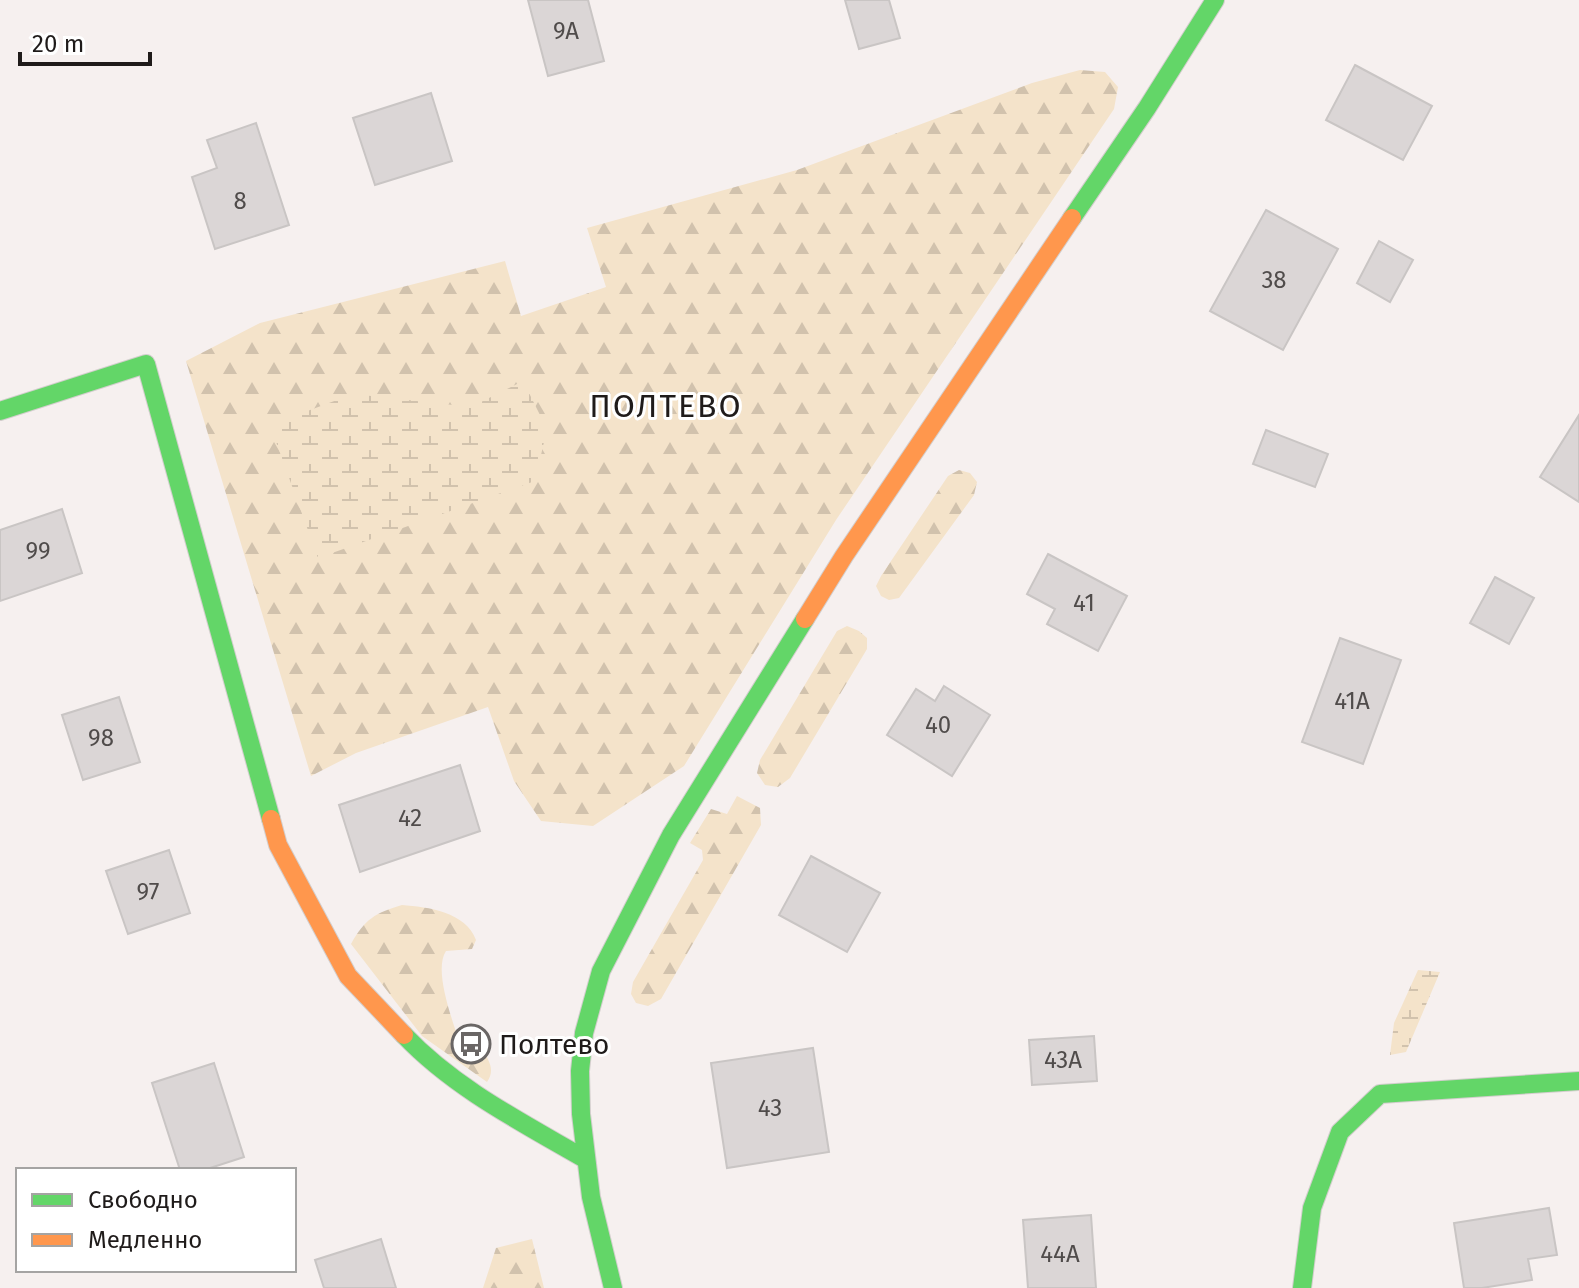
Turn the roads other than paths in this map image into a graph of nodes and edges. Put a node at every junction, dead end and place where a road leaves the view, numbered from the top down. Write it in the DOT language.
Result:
graph roads {
  1 [pos="1215,0"];
  2 [pos="0,411"];
  3 [pos="1579,1081"];
  4 [pos="585,1159"];
  5 [pos="613,1288"];
  6 [pos="1302,1288"];
  1 -- 4 [label="street"];
  2 -- 4 [label="street"];
  3 -- 6 [label="street"];
  4 -- 5 [label="street"];
}
